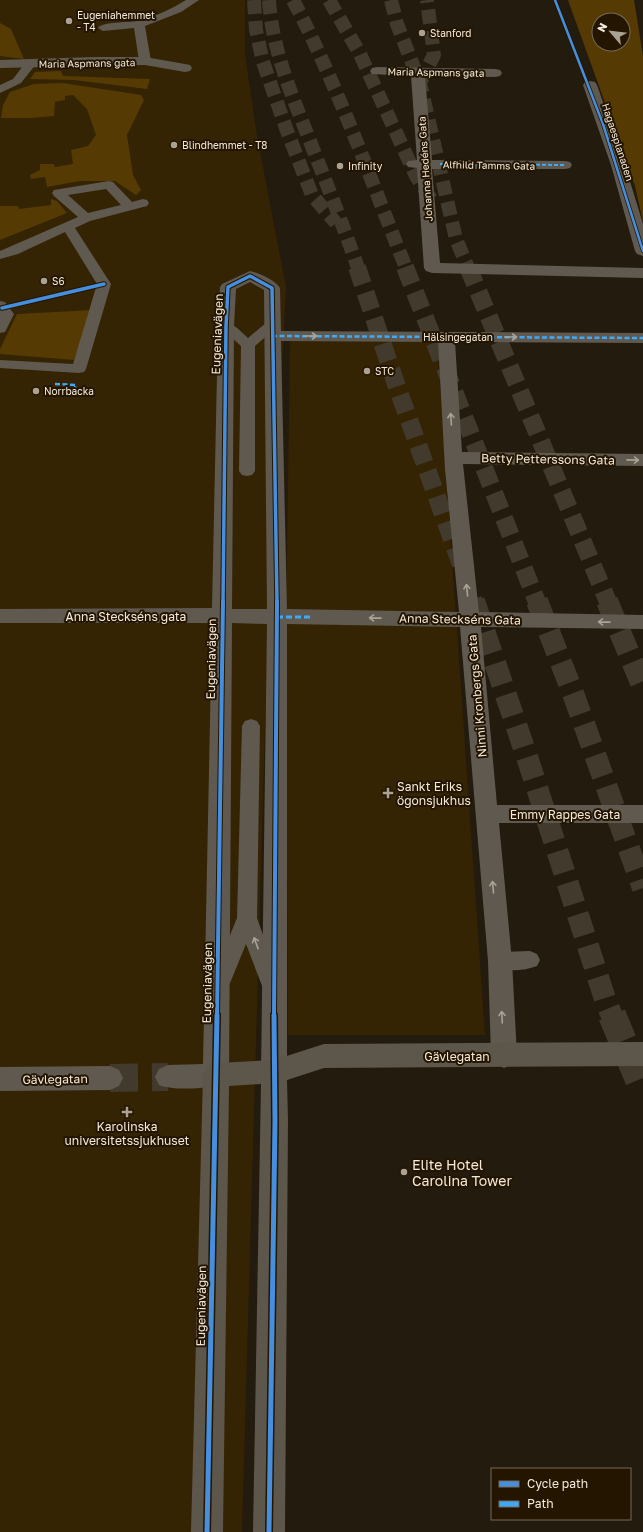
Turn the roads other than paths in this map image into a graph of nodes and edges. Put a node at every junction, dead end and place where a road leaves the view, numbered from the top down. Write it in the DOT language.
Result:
graph roads {
  1 [pos="194,0"];
  2 [pos="139,24"];
  3 [pos="103,28"];
  4 [pos="145,61"];
  5 [pos="0,64"];
  6 [pos="30,64"];
  7 [pos="185,68"];
  8 [pos="377,71"];
  9 [pos="418,71"];
  10 [pos="495,73"];
  11 [pos="590,85"];
  12 [pos="0,90"];
  13 [pos="419,164"];
  14 [pos="565,166"];
  15 [pos="143,203"];
  16 [pos="130,207"];
  17 [pos="86,218"];
  18 [pos="68,226"];
  19 [pos="643,251"];
  20 [pos="0,255"];
  21 [pos="643,273"];
  22 [pos="0,305"];
  23 [pos="226,326"];
  24 [pos="0,329"];
  25 [pos="272,330"];
  26 [pos="446,337"];
  27 [pos="643,338"];
  28 [pos="248,345"];
  29 [pos="0,364"];
  30 [pos="454,458"];
  31 [pos="643,460"];
  32 [pos="247,471"];
  33 [pos="0,616"];
  34 [pos="221,616"];
  35 [pos="277,617"];
  36 [pos="470,620"];
  37 [pos="643,622"];
  38 [pos="251,726"];
  39 [pos="487,814"];
  40 [pos="643,814"];
  41 [pos="247,918"];
  42 [pos="530,960"];
  43 [pos="500,961"];
  44 [pos="218,990"];
  45 [pos="274,993"];
  46 [pos="643,1054"];
  47 [pos="504,1056"];
  48 [pos="274,1072"];
  49 [pos="216,1075"];
  50 [pos="168,1077"];
  51 [pos="110,1078"];
  52 [pos="0,1079"];
  53 [pos="207,1532"];
  54 [pos="269,1532"];
  1 -- 2 [label="lane"];
  2 -- 3 [label="lane"];
  2 -- 4 [label="lane, Maria Aspmans gata"];
  4 -- 6 [label="street, Maria Aspmans gata"];
  4 -- 7 [label="street, Maria Aspmans gata"];
  5 -- 6 [label="street, Maria Aspmans gata"];
  6 -- 12 [label="lane, Maria Aspmans gata"];
  8 -- 9 [label="street, Maria Aspmans gata"];
  9 -- 10 [label="street, Maria Aspmans gata"];
  9 -- 13 [label="street, Johanna Hedéns Gata"];
  11 -- 19 [label="street, Hagaesplanaden"];
  13 -- 14 [label="street, Alfhild Tamms Gata"];
  13 -- 21 [label="street, Johanna Hedéns Gata"];
  15 -- 16 [label="lane"];
  16 -- 17 [label="lane"];
  16 -- 17 [label="lane"];
  17 -- 18 [label="lane"];
  18 -- 20 [label="lane"];
  18 -- 29 [label="lane"];
  22 -- 24 [label="lane"];
  23 -- 25 [label="street, Eugeniavägen"];
  23 -- 28 [label="lane"];
  23 -- 34 [label="street, Eugeniavägen"];
  25 -- 26 [label="street, Hälsingegatan, one-way"];
  25 -- 28 [label="lane"];
  25 -- 35 [label="street, Eugeniavägen"];
  26 -- 27 [label="street, Hälsingegatan, one-way"];
  30 -- 26 [label="street, Ninni Kronbergs Gata, one-way"];
  28 -- 32 [label="lane"];
  30 -- 31 [label="street, Betty Petterssons Gata, one-way"];
  36 -- 30 [label="street, Ninni Kronbergs Gata, one-way"];
  33 -- 34 [label="street, Anna Steckséns gata"];
  34 -- 35 [label="street, Anna Steckséns gata"];
  34 -- 44 [label="street, Eugeniavägen"];
  36 -- 35 [label="street, Anna Steckséns Gata, one-way"];
  35 -- 45 [label="street, Eugeniavägen"];
  37 -- 36 [label="street, Anna Steckséns Gata, one-way"];
  36 -- 39 [label="street, Ninni Kronbergs Gata"];
  38 -- 41 [label="lane"];
  39 -- 40 [label="street, Emmy Rappes Gata"];
  43 -- 39 [label="street, Ninni Kronbergs Gata, one-way"];
  41 -- 44 [label="lane"];
  45 -- 41 [label="lane, one-way"];
  42 -- 43 [label="lane"];
  47 -- 43 [label="street, Ninni Kronbergs Gata, one-way"];
  44 -- 49 [label="street, Eugeniavägen"];
  45 -- 48 [label="street, Eugeniavägen"];
  46 -- 47 [label="street, Gävlegatan"];
  47 -- 48 [label="street, Gävlegatan"];
  48 -- 49 [label="street, Gävlegatan"];
  48 -- 54 [label="street, Eugeniavägen"];
  49 -- 50 [label="street"];
  49 -- 53 [label="street, Eugeniavägen"];
  51 -- 52 [label="street, Gävlegatan"];
}
